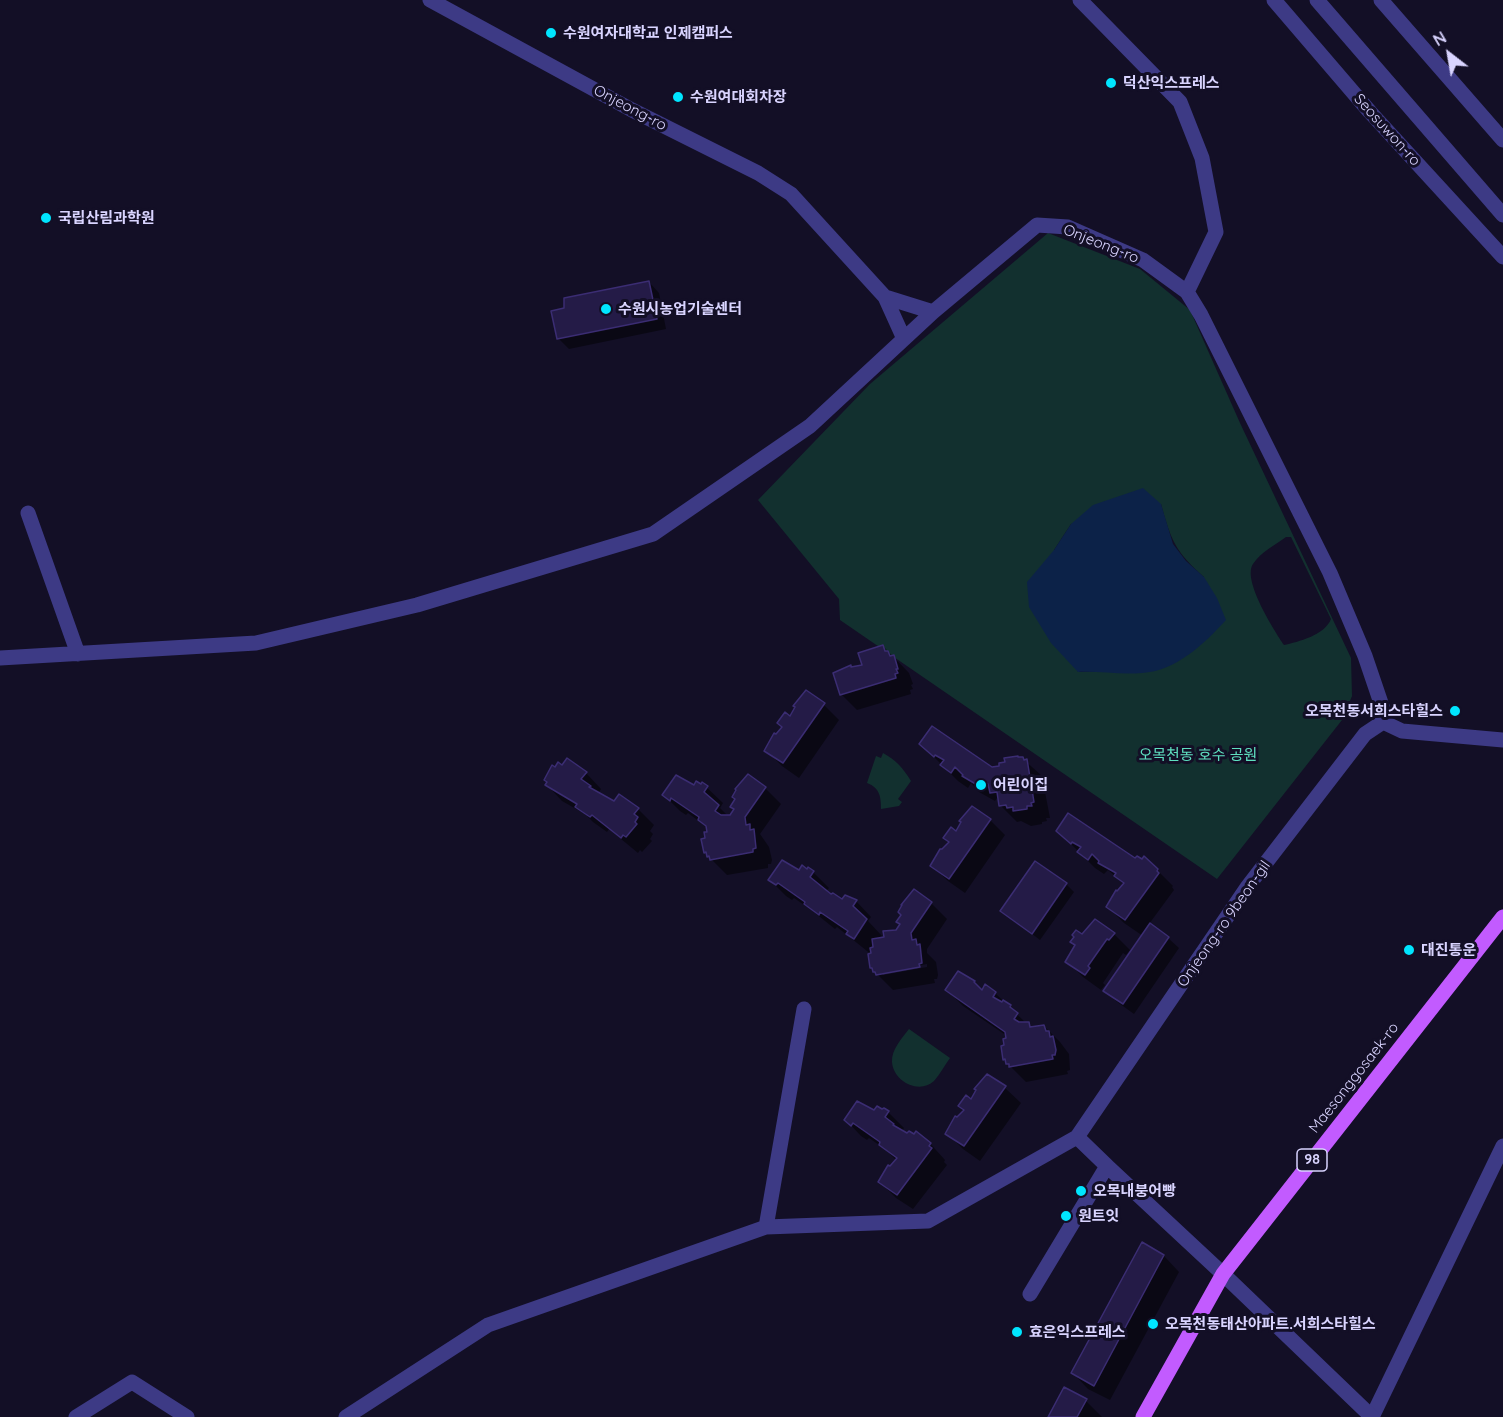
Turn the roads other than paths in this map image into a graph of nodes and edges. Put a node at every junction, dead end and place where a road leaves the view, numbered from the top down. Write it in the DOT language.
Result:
graph roads {
  1 [pos="429,0"];
  2 [pos="1080,0"];
  3 [pos="1274,0"];
  4 [pos="1317,0"];
  5 [pos="1381,0"];
  6 [pos="1503,140"];
  7 [pos="1503,215"];
  8 [pos="1503,257"];
  9 [pos="1187,292"];
  10 [pos="885,297"];
  11 [pos="933,312"];
  12 [pos="904,339"];
  13 [pos="28,513"];
  14 [pos="78,654"];
  15 [pos="0,658"];
  16 [pos="1383,722"];
  17 [pos="1503,740"];
  18 [pos="1503,917"];
  19 [pos="804,1009"];
  20 [pos="1077,1137"];
  21 [pos="1503,1146"];
  22 [pos="1107,1167"];
  23 [pos="766,1227"];
  24 [pos="1223,1274"];
  25 [pos="1030,1294"];
  26 [pos="75,1417"];
  27 [pos="187,1417"];
  28 [pos="346,1417"];
  29 [pos="1143,1417"];
  30 [pos="1372,1417"];
  1 -- 10 [label="street, Onjeong-ro"];
  2 -- 9 [label="street"];
  3 -- 8 [label="street, Seosuwon-ro"];
  4 -- 7 [label="street, Seosuwon-ro"];
  5 -- 6 [label="street"];
  9 -- 11 [label="street, Onjeong-ro"];
  9 -- 16 [label="street, Onjeong-ro"];
  10 -- 11 [label="street"];
  10 -- 12 [label="street"];
  11 -- 12 [label="street, Onjeong-ro"];
  12 -- 14 [label="street, Onjeong-ro"];
  13 -- 14 [label="street"];
  14 -- 15 [label="street, Onjeong-ro"];
  16 -- 17 [label="street"];
  16 -- 20 [label="street, Onjeong-ro 9beon-gil"];
  18 -- 24 [label="main road, Maesonggosaek-ro / 98"];
  19 -- 23 [label="street"];
  20 -- 22 [label="street"];
  20 -- 23 [label="street"];
  21 -- 30 [label="street"];
  22 -- 24 [label="street"];
  22 -- 25 [label="street"];
  23 -- 28 [label="street"];
  24 -- 29 [label="main road, Maesonggosaek-ro / 98"];
  24 -- 30 [label="street"];
  26 -- 27 [label="street"];
}
